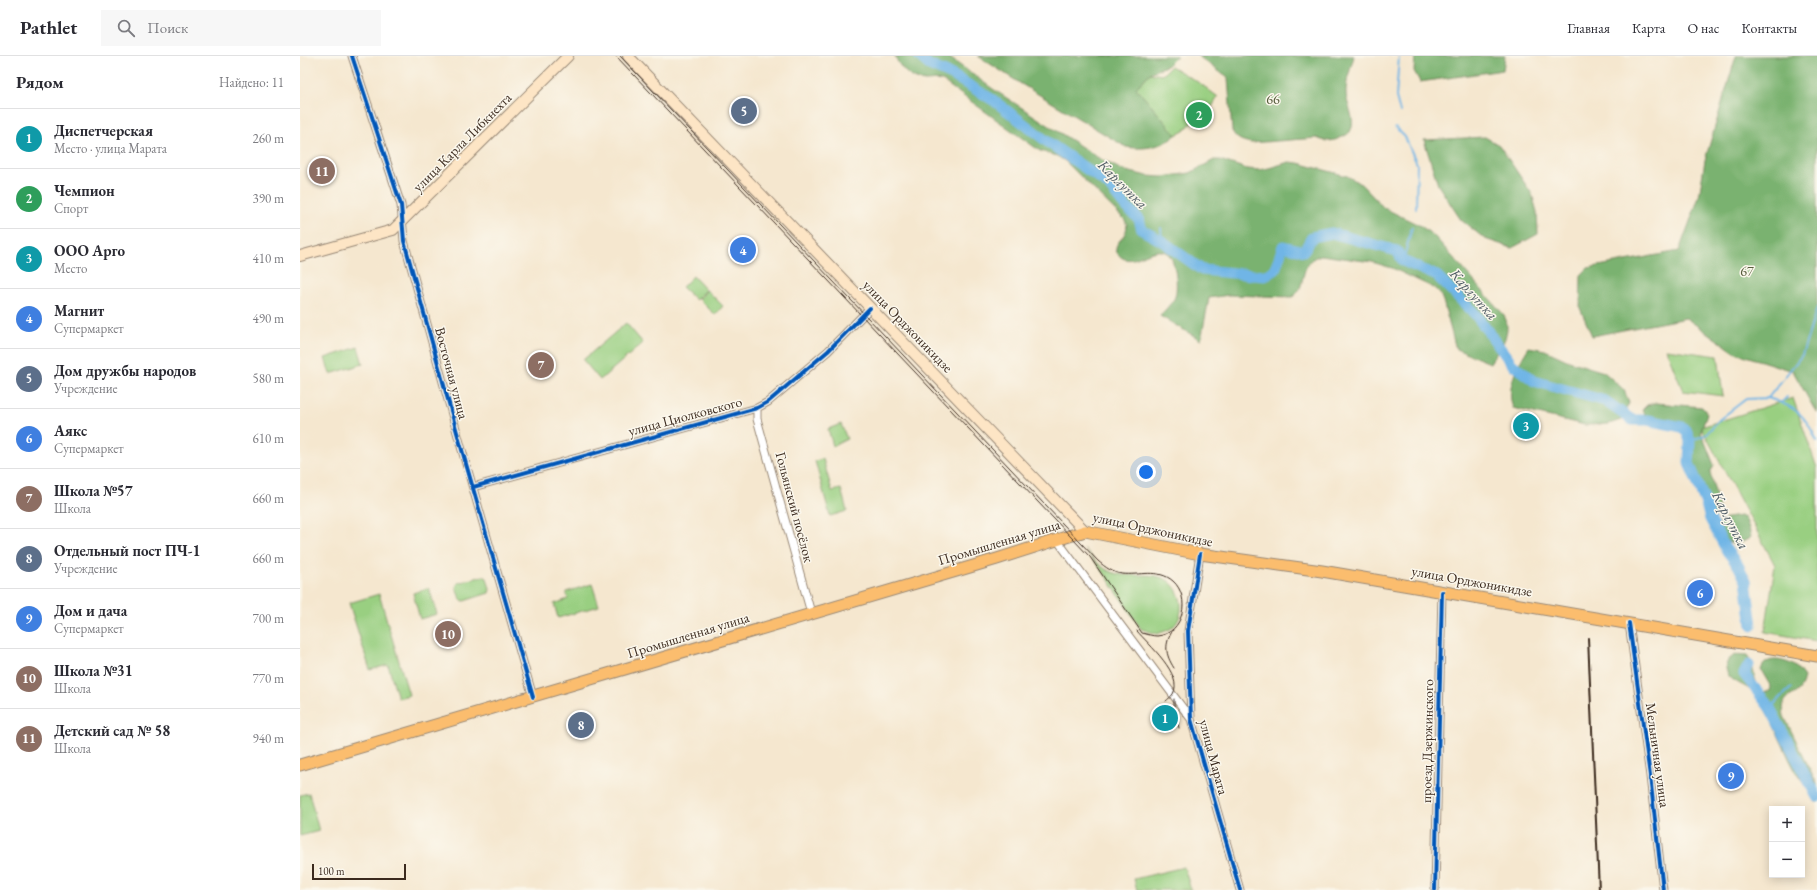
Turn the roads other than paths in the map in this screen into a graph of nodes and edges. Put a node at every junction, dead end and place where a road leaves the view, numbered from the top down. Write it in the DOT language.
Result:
graph roads {
  1 [pos="352,56"];
  2 [pos="568,56"];
  3 [pos="628,56"];
  4 [pos="402,220"];
  5 [pos="300,256"];
  6 [pos="870,308"];
  7 [pos="757,408"];
  8 [pos="473,487"];
  9 [pos="1085,531"];
  10 [pos="1057,540"];
  11 [pos="1200,554"];
  12 [pos="1442,592"];
  13 [pos="811,613"];
  14 [pos="1629,623"];
  15 [pos="1817,656"];
  16 [pos="533,697"];
  17 [pos="1191,719"];
  18 [pos="300,765"];
  19 [pos="1240,890"];
  20 [pos="1435,890"];
  21 [pos="1663,890"];
  1 -- 4 [label="street, Восточная улица"];
  2 -- 4 [label="main road, улица Карла Либкнехта"];
  3 -- 6 [label="main road, улица Орджоникидзе"];
  4 -- 5 [label="main road, улица Карла Либкнехта"];
  4 -- 8 [label="street, Восточная улица"];
  6 -- 7 [label="street, улица Циолковского"];
  6 -- 9 [label="main road, улица Орджоникидзе"];
  7 -- 8 [label="street, улица Циолковского"];
  7 -- 13 [label="street, Гольянский посёлок"];
  8 -- 16 [label="street, Восточная улица"];
  9 -- 10 [label="main road, Промышленная улица"];
  9 -- 11 [label="main road, улица Орджоникидзе"];
  10 -- 13 [label="main road, Промышленная улица"];
  10 -- 17 [label="street"];
  11 -- 12 [label="main road, улица Орджоникидзе"];
  11 -- 17 [label="street, улица Марата"];
  12 -- 14 [label="main road, улица Орджоникидзе"];
  12 -- 20 [label="street, проезд Дзержинского"];
  13 -- 16 [label="main road, Промышленная улица"];
  14 -- 15 [label="main road, улица Орджоникидзе"];
  14 -- 21 [label="street, Мельничная улица"];
  16 -- 18 [label="main road, Промышленная улица"];
  17 -- 19 [label="street, улица Марата"];
}
